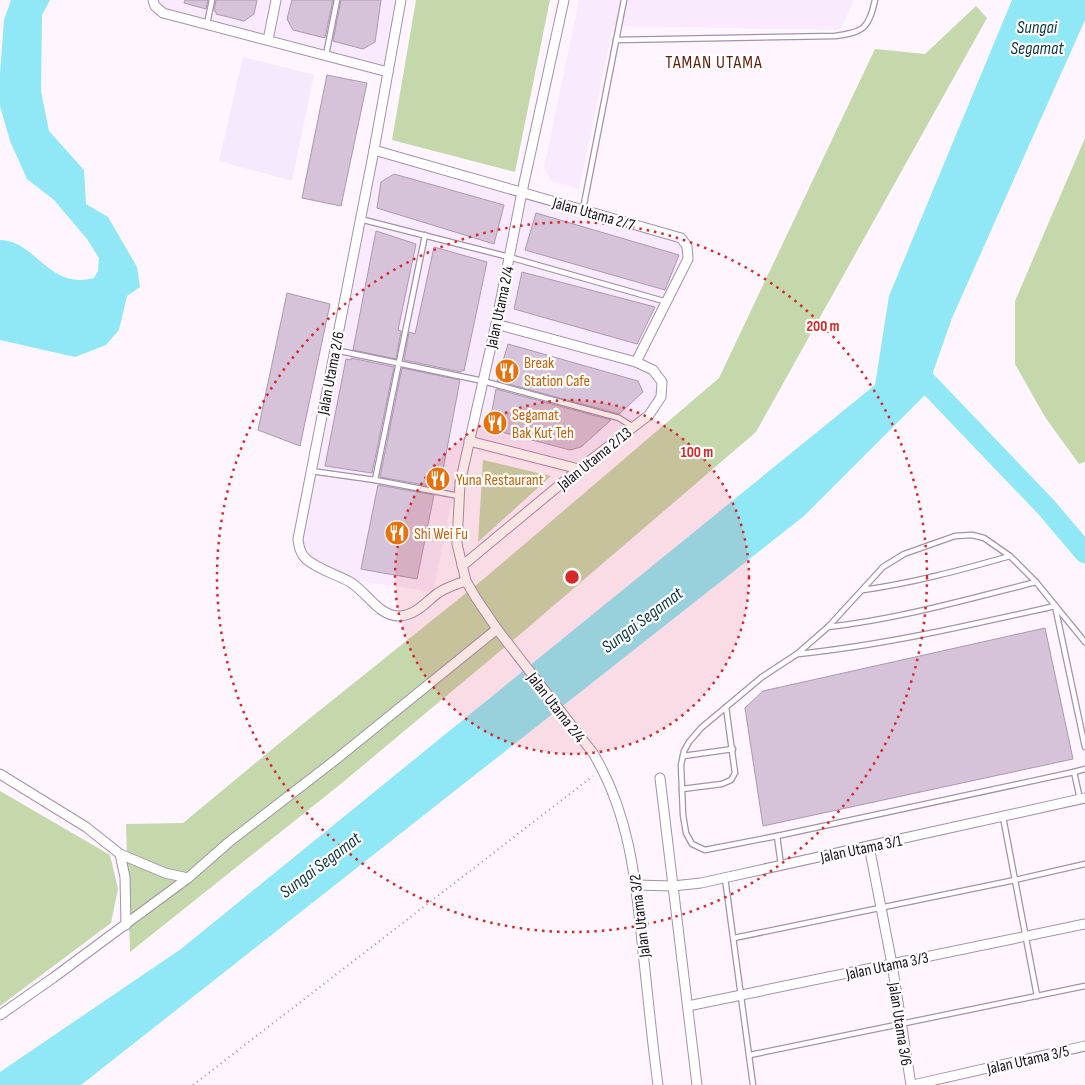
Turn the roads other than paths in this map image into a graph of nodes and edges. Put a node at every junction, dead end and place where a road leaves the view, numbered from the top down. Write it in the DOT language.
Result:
graph roads {
  1 [pos="154,0"];
  2 [pos="212,0"];
  3 [pos="276,0"];
  4 [pos="337,0"];
  5 [pos="401,0"];
  6 [pos="564,0"];
  7 [pos="624,0"];
  8 [pos="875,0"];
  9 [pos="207,24"];
  10 [pos="268,40"];
  11 [pos="616,40"];
  12 [pos="326,56"];
  13 [pos="388,72"];
  14 [pos="374,150"];
  15 [pos="522,192"];
  16 [pos="583,209"];
  17 [pos="360,219"];
  18 [pos="425,235"];
  19 [pos="509,257"];
  20 [pos="666,302"];
  21 [pos="496,324"];
  22 [pos="335,350"];
  23 [pos="398,362"];
  24 [pos="636,362"];
  25 [pos="483,381"];
  26 [pos="633,427"];
  27 [pos="469,441"];
  28 [pos="579,469"];
  29 [pos="310,471"];
  30 [pos="375,480"];
  31 [pos="459,496"];
  32 [pos="1010,556"];
  33 [pos="462,566"];
  34 [pos="466,581"];
  35 [pos="1036,582"];
  36 [pos="862,590"];
  37 [pos="1055,606"];
  38 [pos="828,626"];
  39 [pos="497,630"];
  40 [pos="1085,642"];
  41 [pos="798,654"];
  42 [pos="726,707"];
  43 [pos="1085,747"];
  44 [pos="733,749"];
  45 [pos="593,753"];
  46 [pos="683,756"];
  47 [pos="1085,769"];
  48 [pos="1074,772"];
  49 [pos="0,774"];
  50 [pos="660,778"];
  51 [pos="682,788"];
  52 [pos="1083,799"];
  53 [pos="1003,818"];
  54 [pos="777,836"];
  55 [pos="869,846"];
  56 [pos="120,854"];
  57 [pos="1085,864"];
  58 [pos="780,865"];
  59 [pos="188,878"];
  60 [pos="725,878"];
  61 [pos="1015,880"];
  62 [pos="636,884"];
  63 [pos="673,886"];
  64 [pos="881,908"];
  65 [pos="1085,924"];
  66 [pos="126,925"];
  67 [pos="1026,936"];
  68 [pos="734,938"];
  69 [pos="892,964"];
  70 [pos="1085,986"];
  71 [pos="741,995"];
  72 [pos="1037,996"];
  73 [pos="688,1006"];
  74 [pos="0,1015"];
  75 [pos="902,1024"];
  76 [pos="1085,1046"];
  77 [pos="750,1055"];
  78 [pos="658,1085"];
  79 [pos="697,1085"];
  80 [pos="753,1085"];
  81 [pos="912,1085"];
  1 -- 9 [label="street"];
  2 -- 9 [label="lane"];
  3 -- 10 [label="street"];
  4 -- 12 [label="lane"];
  5 -- 13 [label="street, Jalan Utama 2/6"];
  6 -- 15 [label="street, Jalan Utama 2/4"];
  7 -- 11 [label="lane"];
  8 -- 11 [label="lane"];
  9 -- 10 [label="street"];
  10 -- 12 [label="street"];
  11 -- 16 [label="lane"];
  12 -- 13 [label="street"];
  13 -- 14 [label="street, Jalan Utama 2/6"];
  14 -- 15 [label="street, Jalan Utama 2/7"];
  14 -- 17 [label="street, Jalan Utama 2/6"];
  15 -- 16 [label="street, Jalan Utama 2/7"];
  15 -- 19 [label="street, Jalan Utama 2/4"];
  16 -- 20 [label="street, Jalan Utama 2/7"];
  17 -- 18 [label="lane"];
  17 -- 22 [label="street, Jalan Utama 2/6"];
  18 -- 19 [label="lane"];
  18 -- 23 [label="lane"];
  19 -- 20 [label="lane"];
  19 -- 21 [label="street, Jalan Utama 2/4"];
  20 -- 24 [label="street, Jalan Utama 2/7"];
  21 -- 24 [label="street, Jalan Utama 2/13"];
  21 -- 25 [label="street, Jalan Utama 2/4"];
  22 -- 23 [label="lane"];
  22 -- 29 [label="street, Jalan Utama 2/6"];
  23 -- 25 [label="lane"];
  23 -- 30 [label="lane"];
  24 -- 26 [label="street, Jalan Utama 2/13"];
  25 -- 26 [label="lane"];
  25 -- 27 [label="street, Jalan Utama 2/4"];
  26 -- 28 [label="street, Jalan Utama 2/13"];
  27 -- 28 [label="street"];
  27 -- 31 [label="street, Jalan Utama 2/4"];
  28 -- 33 [label="street, Jalan Utama 2/13"];
  29 -- 30 [label="lane"];
  29 -- 34 [label="street, Jalan Utama 2/6"];
  30 -- 31 [label="lane"];
  31 -- 33 [label="street, Jalan Utama 2/4"];
  32 -- 35 [label="lane"];
  32 -- 36 [label="lane"];
  32 -- 36 [label="lane"];
  33 -- 34 [label="street, Jalan Utama 2/4"];
  34 -- 39 [label="street, Jalan Utama 2/4"];
  35 -- 37 [label="lane"];
  35 -- 38 [label="lane"];
  36 -- 38 [label="lane"];
  37 -- 40 [label="lane"];
  37 -- 41 [label="lane"];
  37 -- 43 [label="lane"];
  38 -- 41 [label="lane"];
  39 -- 45 [label="street, Jalan Utama 2/4"];
  39 -- 59 [label="street"];
  41 -- 42 [label="lane"];
  42 -- 44 [label="lane"];
  42 -- 46 [label="lane"];
  44 -- 46 [label="lane"];
  44 -- 51 [label="lane"];
  45 -- 62 [label="street, Jalan Utama 3/2"];
  46 -- 51 [label="lane"];
  47 -- 48 [label="lane"];
  48 -- 52 [label="lane"];
  48 -- 54 [label="lane"];
  49 -- 56 [label="street"];
  50 -- 63 [label="street"];
  51 -- 54 [label="lane"];
  52 -- 53 [label="street, Jalan Utama 3/1"];
  53 -- 55 [label="street, Jalan Utama 3/1"];
  53 -- 61 [label="lane"];
  54 -- 58 [label="lane"];
  55 -- 58 [label="street, Jalan Utama 3/1"];
  55 -- 64 [label="street, Jalan Utama 3/6"];
  56 -- 59 [label="street"];
  56 -- 66 [label="street"];
  57 -- 61 [label="lane"];
  58 -- 60 [label="street, Jalan Utama 3/1"];
  59 -- 66 [label="street"];
  60 -- 63 [label="street, Jalan Utama 3/1"];
  60 -- 68 [label="lane"];
  61 -- 64 [label="lane"];
  61 -- 67 [label="lane"];
  62 -- 63 [label="street, Jalan Utama 3/1"];
  62 -- 78 [label="street, Jalan Utama 3/2"];
  63 -- 73 [label="street"];
  64 -- 68 [label="lane"];
  64 -- 69 [label="street, Jalan Utama 3/6"];
  65 -- 67 [label="street, Jalan Utama 3/3"];
  66 -- 74 [label="street"];
  67 -- 69 [label="street, Jalan Utama 3/3"];
  67 -- 72 [label="lane"];
  68 -- 71 [label="lane"];
  69 -- 71 [label="street, Jalan Utama 3/3"];
  69 -- 75 [label="street, Jalan Utama 3/6"];
  70 -- 72 [label="lane"];
  71 -- 73 [label="street, Jalan Utama 3/3"];
  71 -- 77 [label="lane"];
  72 -- 75 [label="lane"];
  73 -- 79 [label="street"];
  75 -- 77 [label="lane"];
  75 -- 81 [label="street, Jalan Utama 3/6"];
  76 -- 81 [label="street, Jalan Utama 3/5"];
  77 -- 80 [label="lane"];
}
